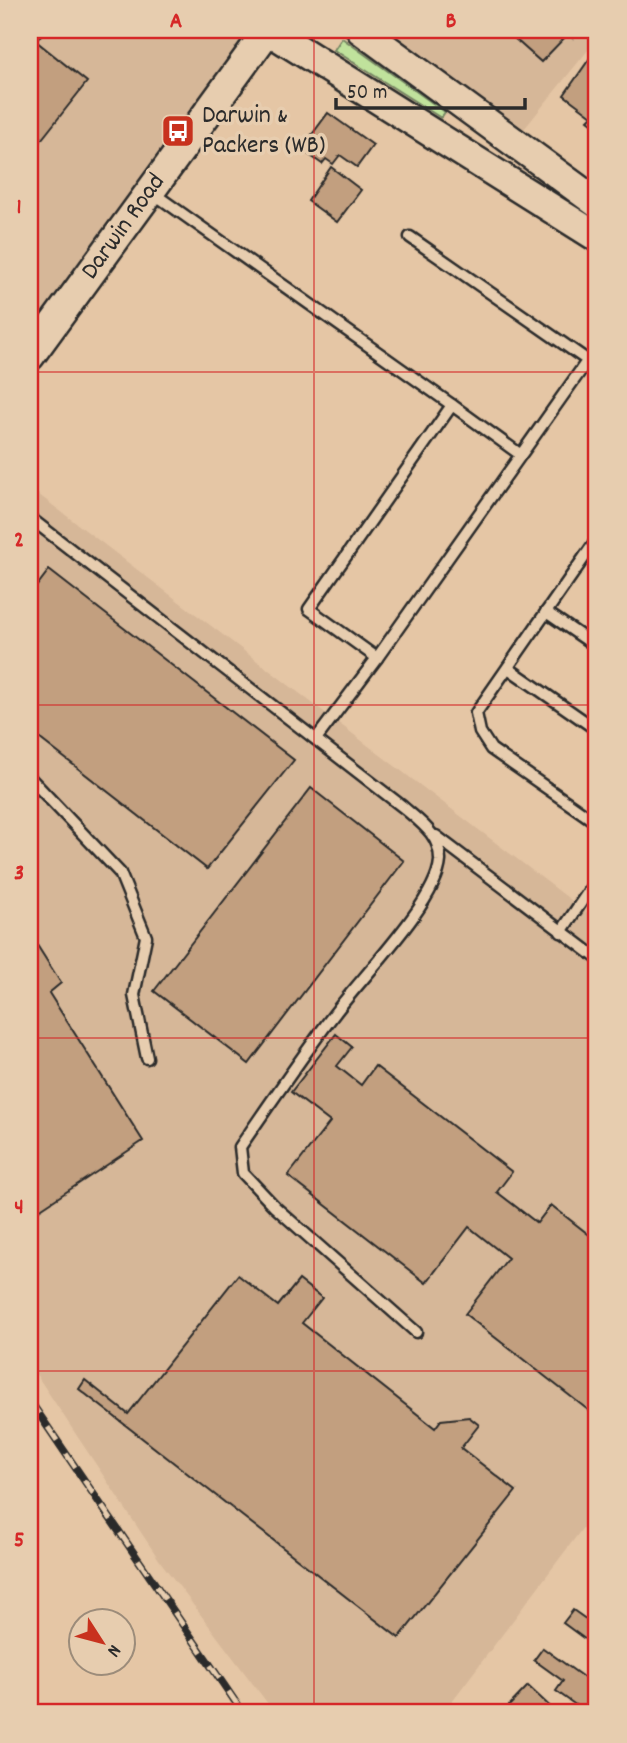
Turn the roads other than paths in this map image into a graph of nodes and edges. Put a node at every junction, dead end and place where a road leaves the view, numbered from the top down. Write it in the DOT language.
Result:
graph roads {
  1 [pos="268,30"];
  2 [pos="361,30"];
  3 [pos="150,191"];
  4 [pos="597,203"];
  5 [pos="410,237"];
  6 [pos="597,237"];
  7 [pos="30,356"];
  8 [pos="588,360"];
  9 [pos="597,367"];
  10 [pos="452,405"];
  11 [pos="521,455"];
  12 [pos="30,518"];
  13 [pos="597,539"];
  14 [pos="587,554"];
  15 [pos="597,561"];
  16 [pos="546,612"];
  17 [pos="597,646"];
  18 [pos="377,658"];
  19 [pos="508,667"];
  20 [pos="597,730"];
  21 [pos="316,739"];
  22 [pos="30,778"];
  23 [pos="597,823"];
  24 [pos="432,833"];
  25 [pos="597,879"];
  26 [pos="561,932"];
  27 [pos="597,958"];
  28 [pos="147,1058"];
  29 [pos="416,1332"];
  1 -- 3 [label="main road, Darwin Road"];
  1 -- 6 [label="main road"];
  2 -- 4 [label="main road"];
  3 -- 7 [label="main road, Darwin Road"];
  3 -- 10 [label="lane"];
  5 -- 8 [label="lane"];
  8 -- 9 [label="lane"];
  8 -- 11 [label="lane"];
  10 -- 11 [label="lane"];
  10 -- 18 [label="lane"];
  11 -- 18 [label="lane"];
  12 -- 21 [label="lane"];
  13 -- 14 [label="lane"];
  14 -- 15 [label="lane"];
  14 -- 16 [label="lane"];
  16 -- 17 [label="lane"];
  16 -- 19 [label="lane"];
  18 -- 21 [label="lane"];
  19 -- 20 [label="lane"];
  19 -- 23 [label="lane"];
  21 -- 24 [label="lane"];
  22 -- 28 [label="lane"];
  24 -- 26 [label="lane"];
  24 -- 29 [label="lane"];
  25 -- 26 [label="lane"];
  26 -- 27 [label="lane"];
}
